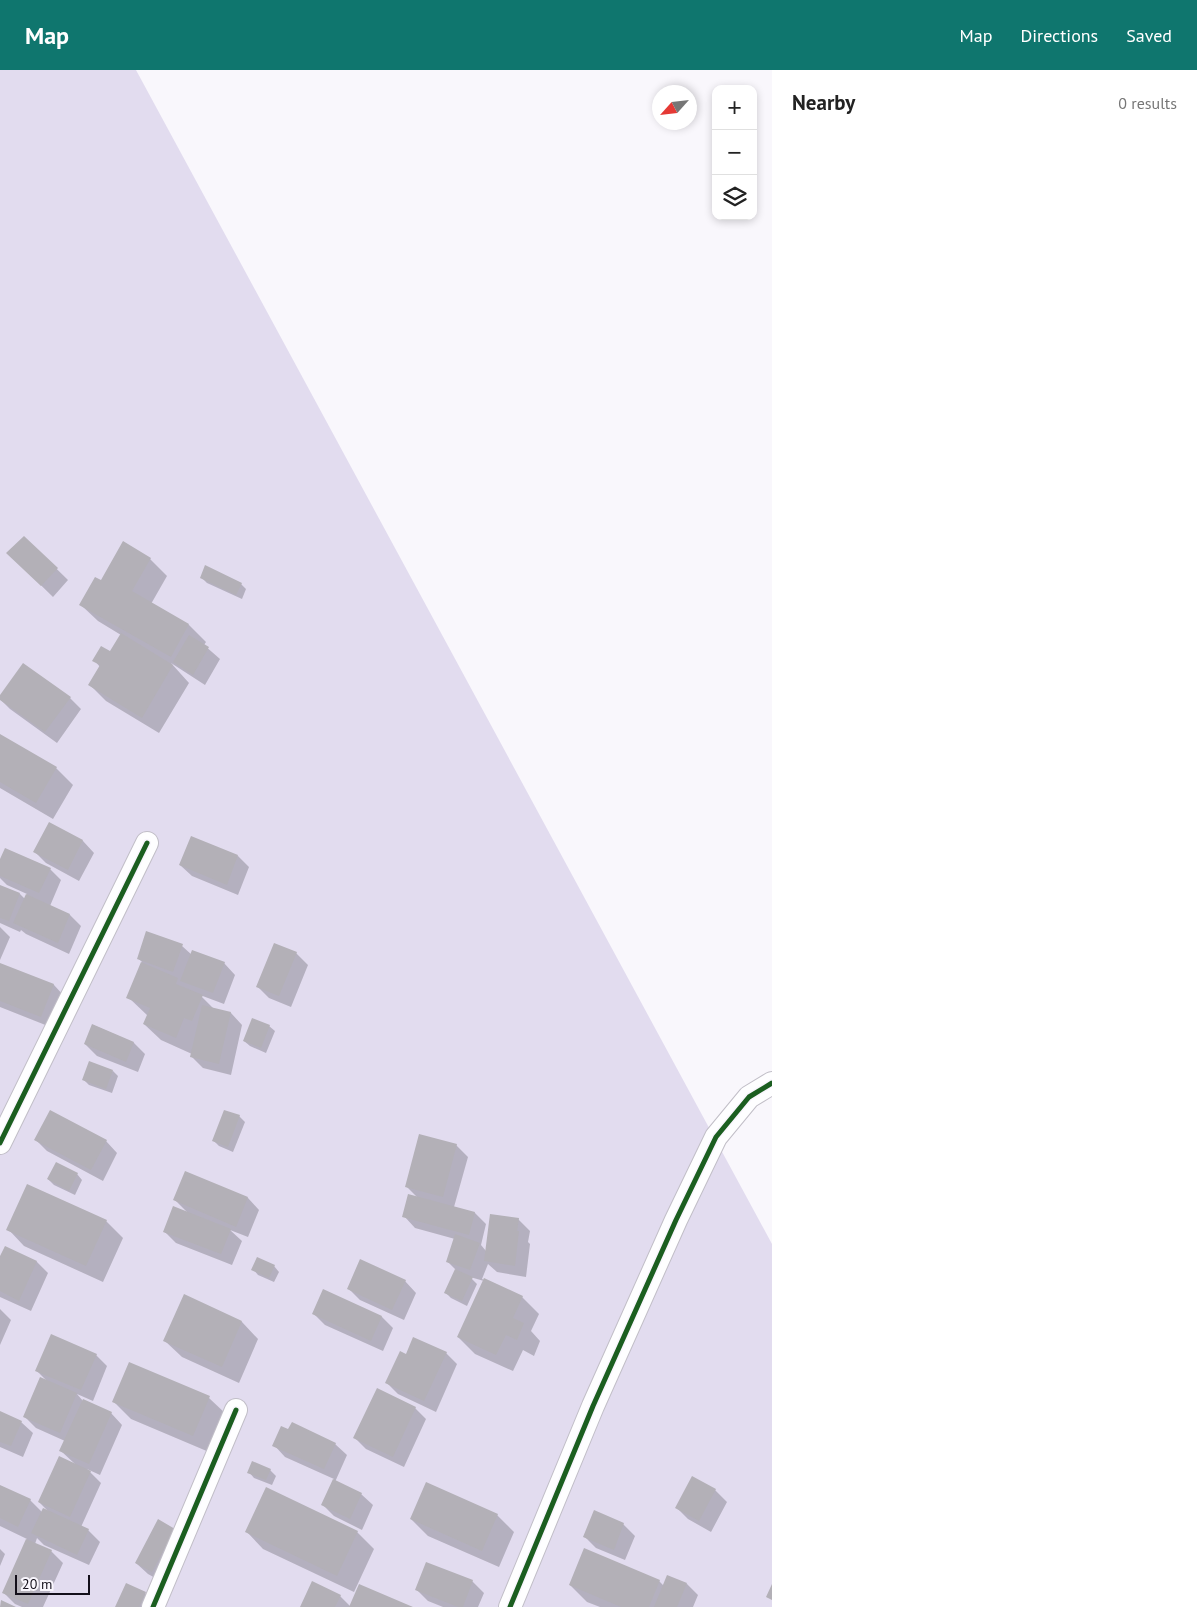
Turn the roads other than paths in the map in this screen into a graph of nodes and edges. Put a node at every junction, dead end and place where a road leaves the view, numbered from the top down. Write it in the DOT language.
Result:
graph roads {
  1 [pos="147,843"];
  2 [pos="772,1083"];
  3 [pos="0,1143"];
  4 [pos="236,1410"];
  5 [pos="153,1607"];
  6 [pos="510,1607"];
  1 -- 3 [label="street"];
  2 -- 6 [label="street"];
  4 -- 5 [label="street"];
}
